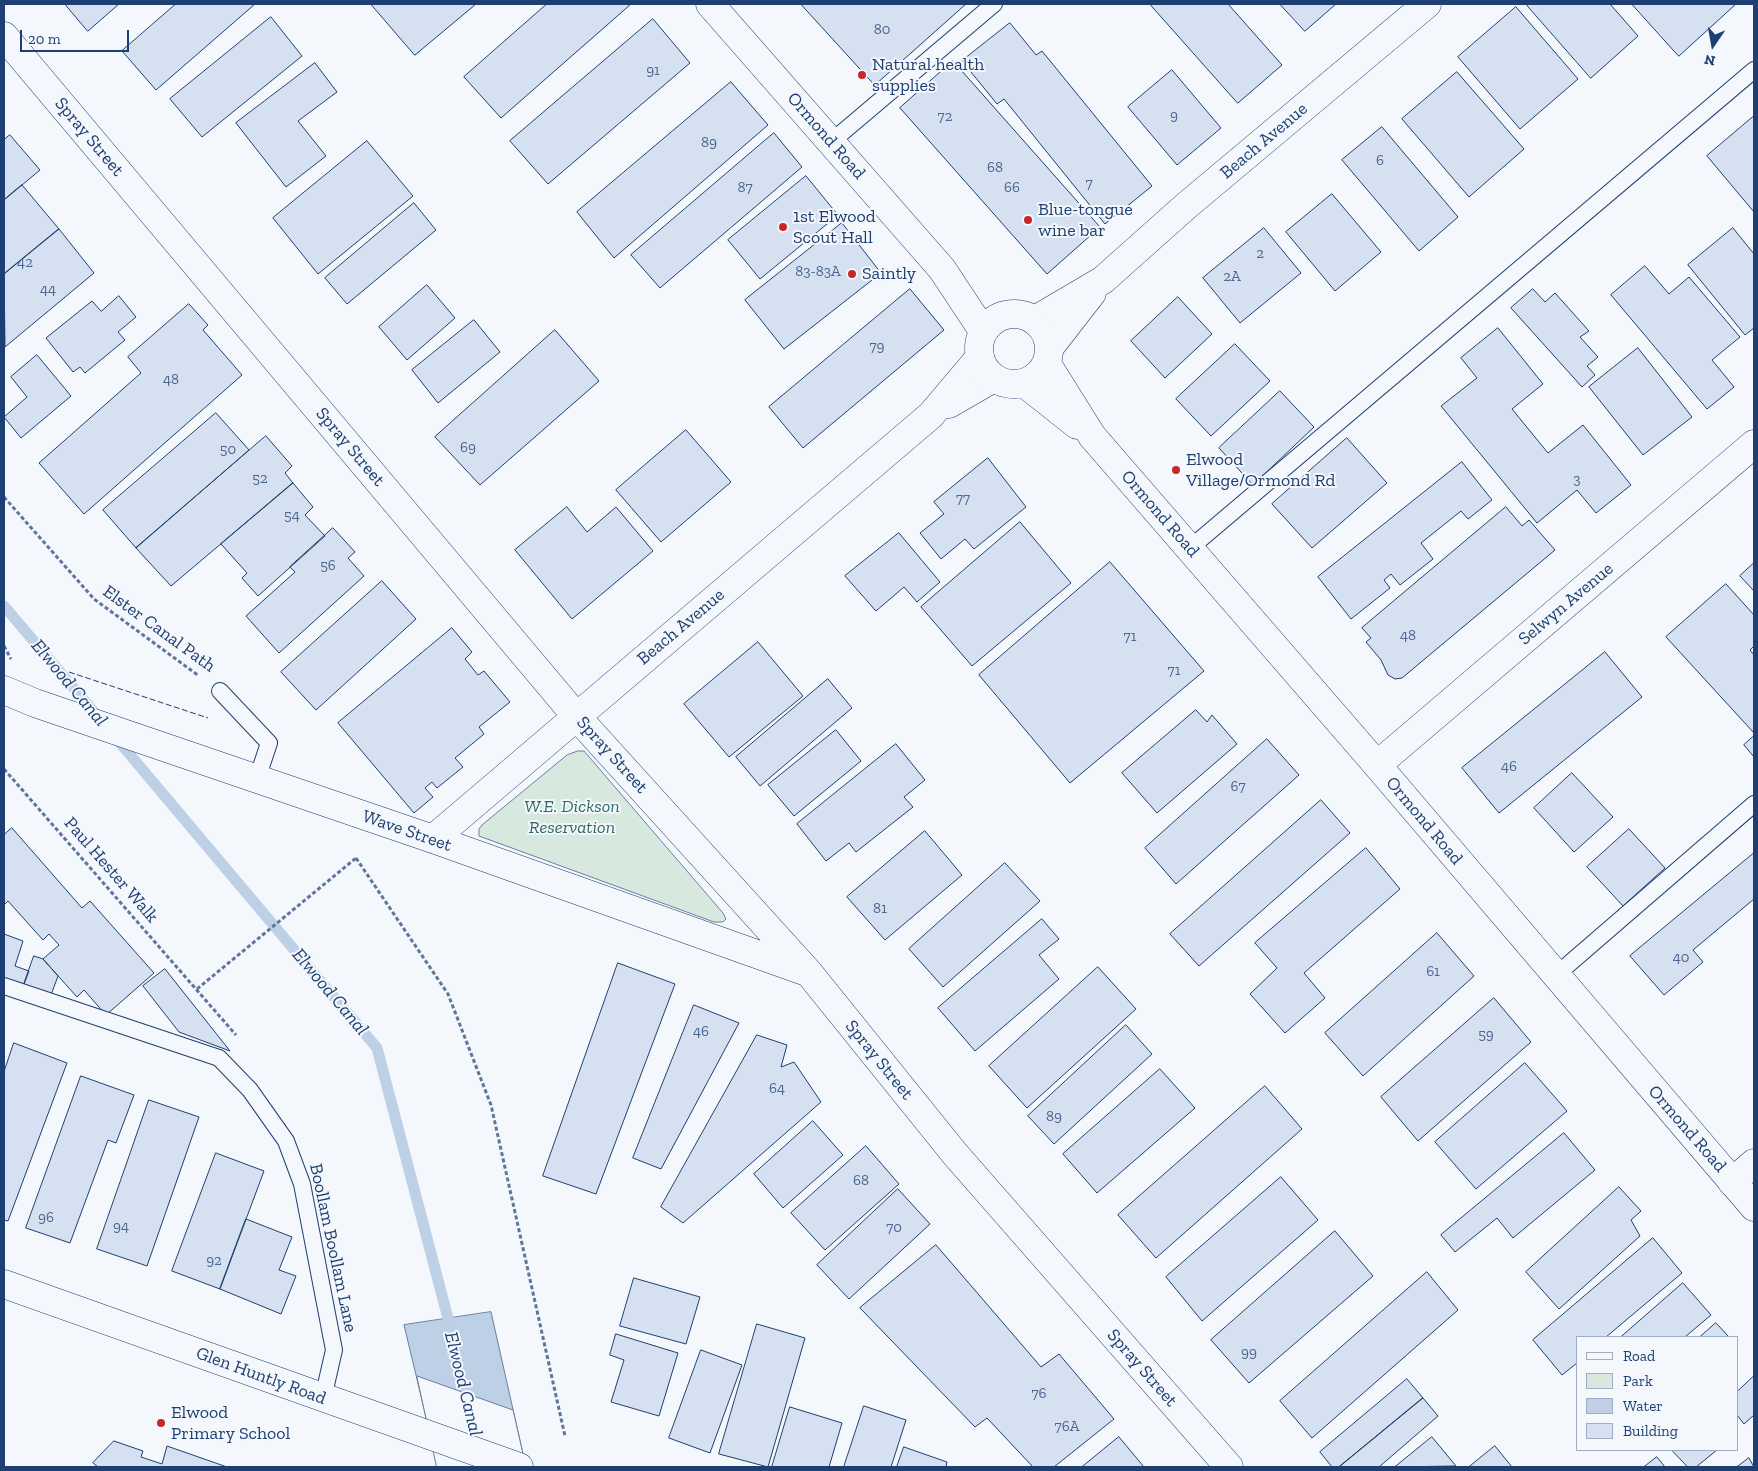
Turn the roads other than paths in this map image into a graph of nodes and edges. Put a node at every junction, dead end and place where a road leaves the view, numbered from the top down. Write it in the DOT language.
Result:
graph roads {
  1 [pos="710,4"];
  2 [pos="994,4"];
  3 [pos="1427,4"];
  4 [pos="4,36"];
  5 [pos="1754,70"];
  6 [pos="831,142"];
  7 [pos="1103,280"];
  8 [pos="1035,320"];
  9 [pos="990,345"];
  10 [pos="1048,355"];
  11 [pos="1024,383"];
  12 [pos="1092,436"];
  13 [pos="1754,444"];
  14 [pos="1189,549"];
  15 [pos="4,690"];
  16 [pos="220,691"];
  17 [pos="576,716"];
  18 [pos="1377,765"];
  19 [pos="258,779"];
  20 [pos="1754,804"];
  21 [pos="433,839"];
  22 [pos="809,973"];
  23 [pos="1556,976"];
  24 [pos="4,986"];
  25 [pos="1754,1163"];
  26 [pos="1732,1182"];
  27 [pos="1754,1208"];
  28 [pos="4,1284"];
  29 [pos="323,1398"];
  30 [pos="519,1467"];
  31 [pos="1229,1467"];
  1 -- 6 [label="street, Ormond Road"];
  2 -- 6 [label="lane"];
  3 -- 7 [label="street, Beach Avenue"];
  4 -- 17 [label="street, Spray Street"];
  5 -- 14 [label="lane"];
  6 -- 9 [label="street, Ormond Road"];
  7 -- 8 [label="street, Beach Avenue"];
  7 -- 10 [label="street, Beach Avenue"];
  8 -- 9 [label="street"];
  8 -- 10 [label="street, Ormond Road"];
  9 -- 11 [label="street"];
  9 -- 17 [label="street, Beach Avenue"];
  10 -- 11 [label="street"];
  10 -- 12 [label="street, Ormond Road"];
  11 -- 12 [label="street, Ormond Road"];
  12 -- 14 [label="street, Ormond Road"];
  13 -- 18 [label="street, Selwyn Avenue"];
  14 -- 18 [label="street, Ormond Road"];
  15 -- 19 [label="street, Wave Street"];
  16 -- 19 [label="lane"];
  17 -- 21 [label="street, Beach Avenue"];
  17 -- 22 [label="street, Spray Street"];
  18 -- 23 [label="street, Ormond Road"];
  19 -- 21 [label="street, Wave Street"];
  20 -- 23 [label="lane"];
  21 -- 22 [label="street, Wave Street"];
  22 -- 31 [label="street, Spray Street"];
  23 -- 26 [label="street, Ormond Road"];
  24 -- 29 [label="lane, Boollam Boollam Lane"];
  25 -- 26 [label="street"];
  26 -- 27 [label="street, Ormond Road"];
  28 -- 29 [label="street, Glen Huntly Road"];
  29 -- 30 [label="street, Glen Huntly Road"];
}
